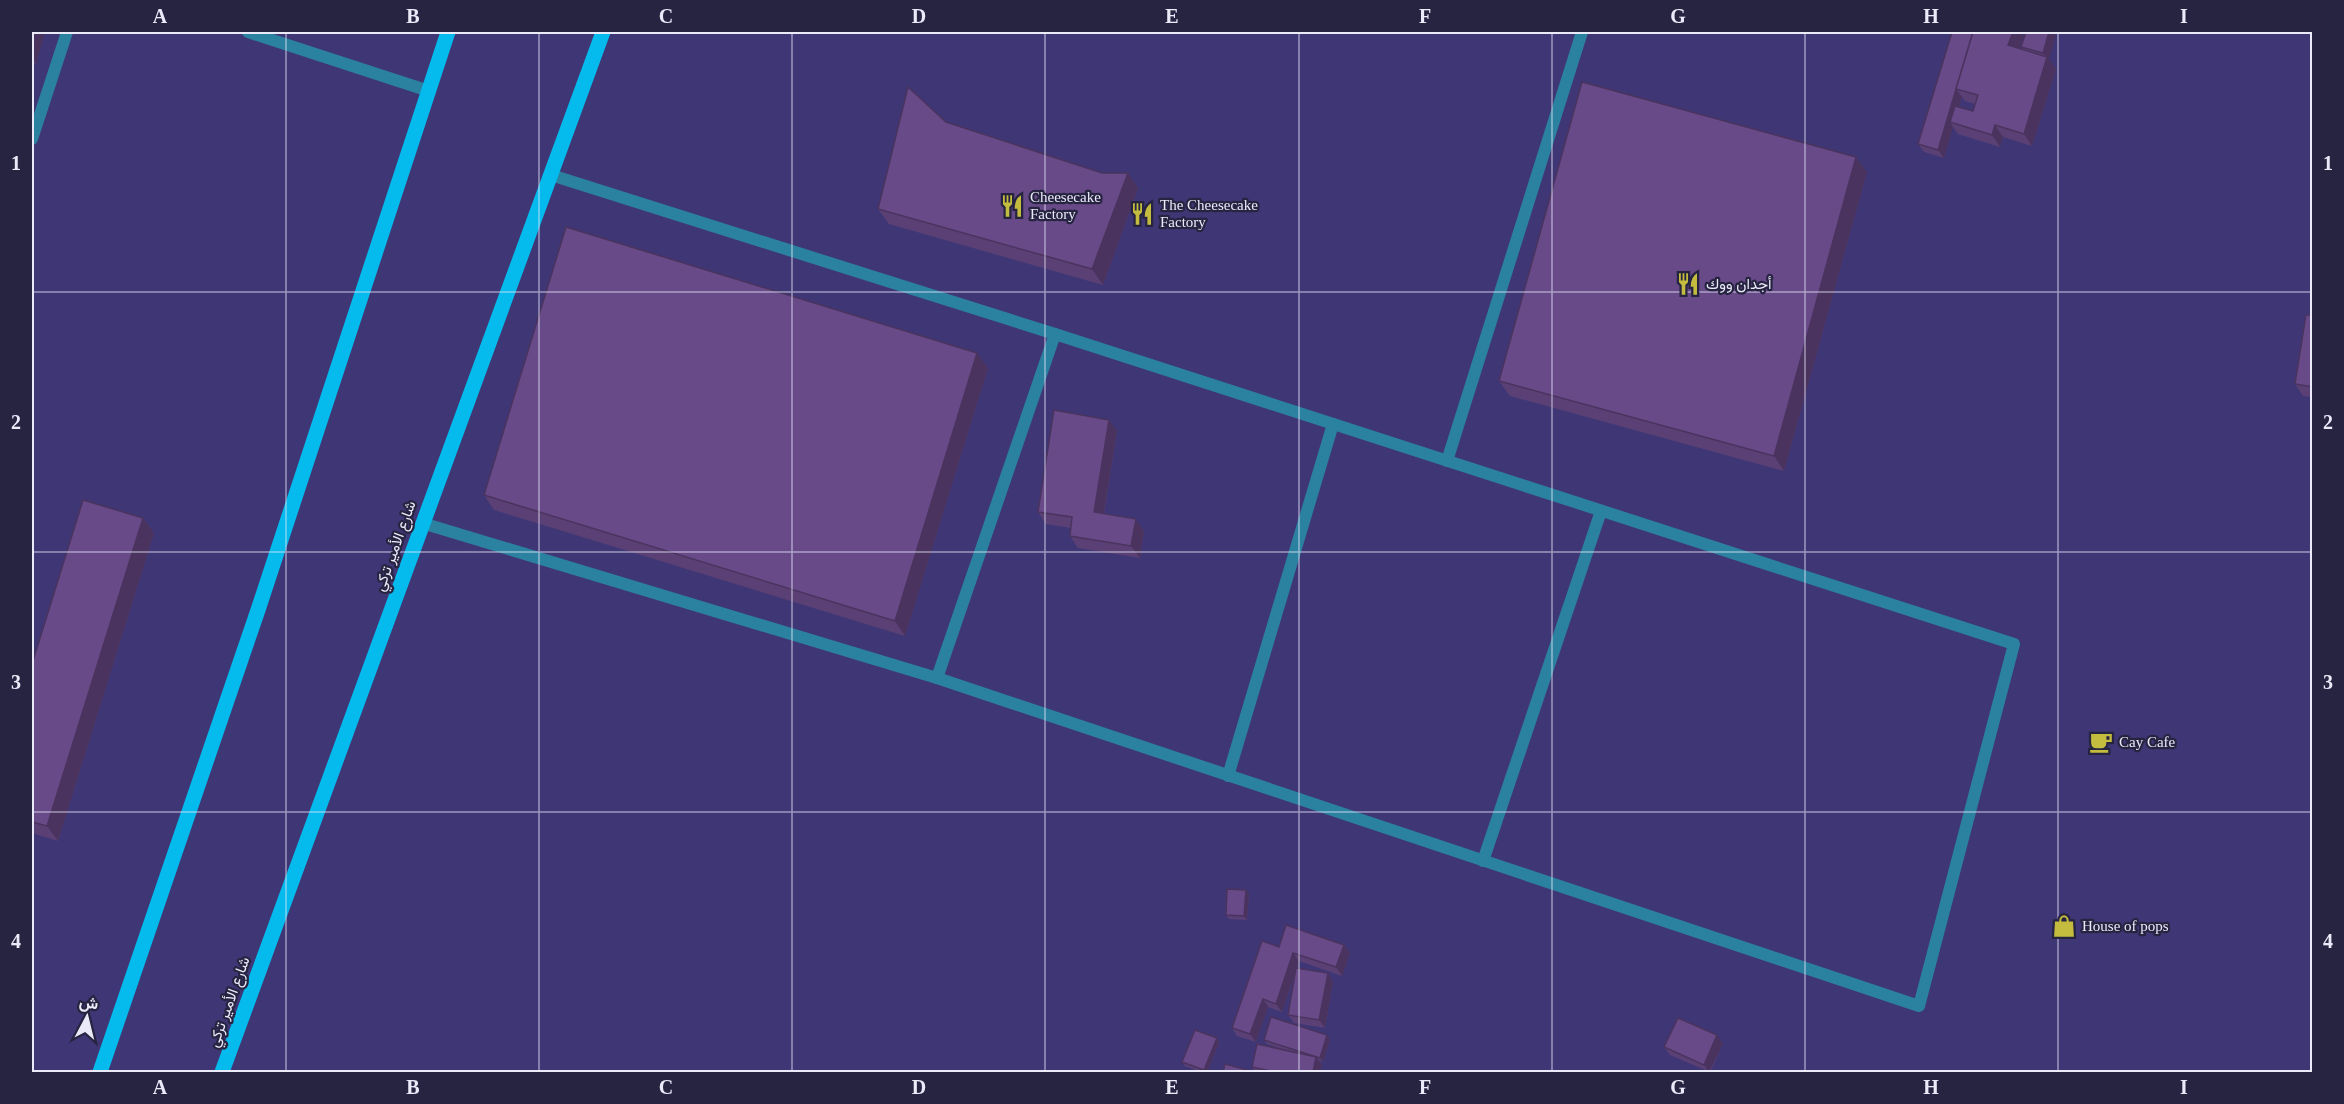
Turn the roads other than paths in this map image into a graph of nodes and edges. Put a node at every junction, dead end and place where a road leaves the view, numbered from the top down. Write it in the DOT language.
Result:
graph roads {
  1 [pos="67,32"];
  2 [pos="248,32"];
  3 [pos="448,32"];
  4 [pos="603,32"];
  5 [pos="1582,32"];
  6 [pos="429,91"];
  7 [pos="32,139"];
  8 [pos="551,176"];
  9 [pos="1055,334"];
  10 [pos="1333,424"];
  11 [pos="1447,461"];
  12 [pos="1601,511"];
  13 [pos="422,523"];
  14 [pos="937,678"];
  15 [pos="1228,776"];
  16 [pos="1483,861"];
  17 [pos="100,1072"];
  18 [pos="222,1072"];
  1 -- 7 [label="street"];
  2 -- 6 [label="street"];
  3 -- 6 [label="main road"];
  4 -- 8 [label="main road, شارع الأمير تركي"];
  5 -- 11 [label="street"];
  6 -- 17 [label="main road"];
  8 -- 9 [label="street"];
  8 -- 13 [label="main road, شارع الأمير تركي"];
  9 -- 10 [label="street"];
  9 -- 14 [label="street"];
  10 -- 11 [label="street"];
  10 -- 15 [label="street"];
  11 -- 12 [label="street"];
  12 -- 16 [label="street"];
  12 -- 16 [label="street"];
  13 -- 14 [label="street"];
  13 -- 18 [label="main road, شارع الأمير تركي"];
  14 -- 15 [label="street"];
  15 -- 16 [label="street"];
}
